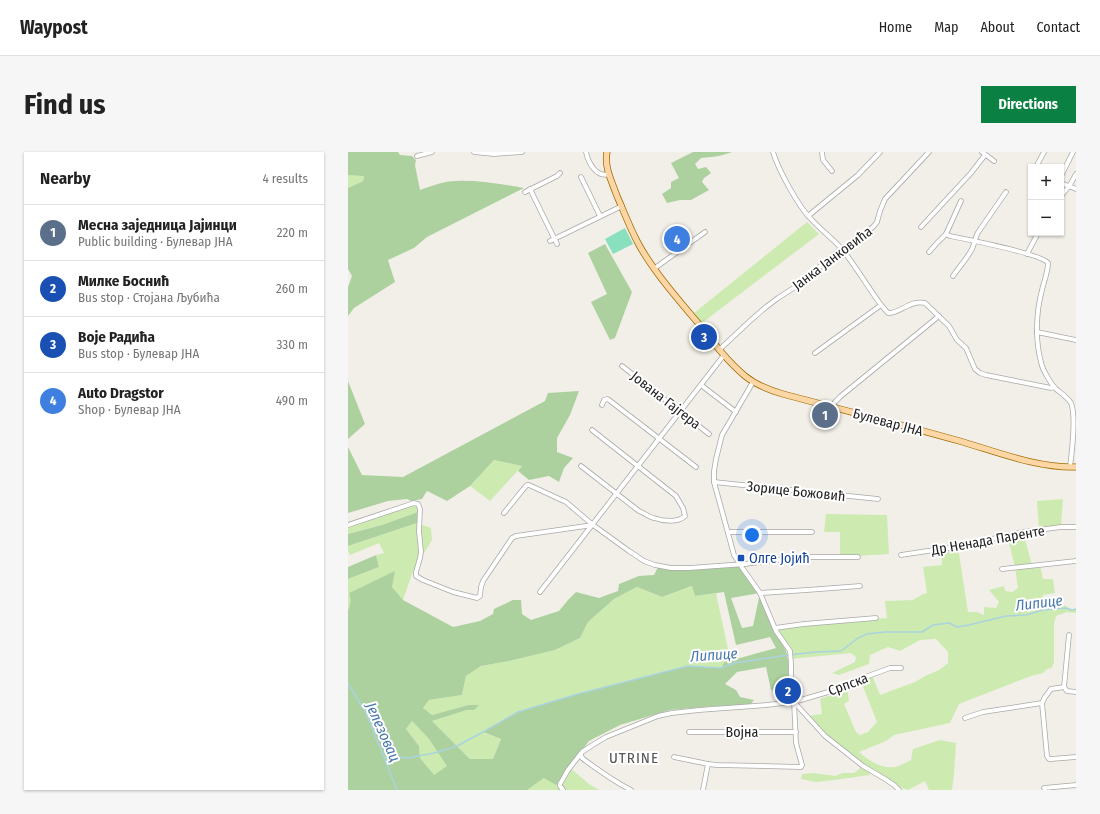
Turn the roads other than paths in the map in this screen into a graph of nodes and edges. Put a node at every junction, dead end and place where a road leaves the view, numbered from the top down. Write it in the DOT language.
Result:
graph roads {
  1 [pos="432,152"];
  2 [pos="474,152"];
  3 [pos="522,152"];
  4 [pos="584,152"];
  5 [pos="607,152"];
  6 [pos="773,152"];
  7 [pos="822,152"];
  8 [pos="880,152"];
  9 [pos="929,152"];
  10 [pos="1044,152"];
  11 [pos="1073,152"];
  12 [pos="984,153"];
  13 [pos="417,156"];
  14 [pos="994,161"];
  15 [pos="1038,164"];
  16 [pos="1064,170"];
  17 [pos="832,171"];
  18 [pos="560,173"];
  19 [pos="609,174"];
  20 [pos="1076,174"];
  21 [pos="581,177"];
  22 [pos="1064,184"];
  23 [pos="1069,187"];
  24 [pos="530,189"];
  25 [pos="1076,189"];
  26 [pos="525,192"];
  27 [pos="1006,192"];
  28 [pos="1064,193"];
  29 [pos="961,202"];
  30 [pos="622,206"];
  31 [pos="600,216"];
  32 [pos="808,216"];
  33 [pos="921,227"];
  34 [pos="704,232"];
  35 [pos="946,234"];
  36 [pos="1036,236"];
  37 [pos="552,240"];
  38 [pos="975,241"];
  39 [pos="557,244"];
  40 [pos="842,250"];
  41 [pos="929,252"];
  42 [pos="1027,254"];
  43 [pos="655,268"];
  44 [pos="953,276"];
  45 [pos="881,305"];
  46 [pos="939,316"];
  47 [pos="1037,332"];
  48 [pos="1076,340"];
  49 [pos="720,350"];
  50 [pos="815,353"];
  51 [pos="724,355"];
  52 [pos="622,366"];
  53 [pos="753,382"];
  54 [pos="702,385"];
  55 [pos="1054,387"];
  56 [pos="602,404"];
  57 [pos="832,407"];
  58 [pos="1075,407"];
  59 [pos="681,412"];
  60 [pos="736,412"];
  61 [pos="592,430"];
  62 [pos="709,434"];
  63 [pos="660,439"];
  64 [pos="581,466"];
  65 [pos="638,467"];
  66 [pos="696,467"];
  67 [pos="1073,467"];
  68 [pos="714,482"];
  69 [pos="617,494"];
  70 [pos="878,499"];
  71 [pos="504,513"];
  72 [pos="593,524"];
  73 [pos="348,525"];
  74 [pos="1076,527"];
  75 [pos="728,532"];
  76 [pos="812,532"];
  77 [pos="901,555"];
  78 [pos="858,557"];
  79 [pos="1076,561"];
  80 [pos="740,564"];
  81 [pos="1002,569"];
  82 [pos="860,586"];
  83 [pos="540,592"];
  84 [pos="760,592"];
  85 [pos="876,618"];
  86 [pos="775,628"];
  87 [pos="1069,635"];
  88 [pos="900,668"];
  89 [pos="1064,687"];
  90 [pos="1076,692"];
  91 [pos="794,702"];
  92 [pos="1042,703"];
  93 [pos="965,718"];
  94 [pos="689,732"];
  95 [pos="796,732"];
  96 [pos="581,754"];
  97 [pos="674,757"];
  98 [pos="1076,757"];
  99 [pos="708,764"];
  100 [pos="1076,785"];
  101 [pos="1044,788"];
  102 [pos="563,790"];
  103 [pos="631,790"];
  104 [pos="703,790"];
  105 [pos="899,790"];
  1 -- 13 [label="street"];
  2 -- 3 [label="street"];
  4 -- 19 [label="street"];
  5 -- 19 [label="main road, Булевар ЈНА"];
  6 -- 32 [label="street"];
  7 -- 17 [label="street"];
  8 -- 32 [label="street"];
  9 -- 40 [label="street, Јанка Јанковића"];
  10 -- 15 [label="street"];
  11 -- 16 [label="street"];
  12 -- 14 [label="street"];
  12 -- 33 [label="street"];
  18 -- 24 [label="street"];
  19 -- 30 [label="main road, Булевар ЈНА"];
  20 -- 23 [label="street"];
  21 -- 31 [label="street"];
  22 -- 23 [label="street"];
  23 -- 25 [label="street"];
  23 -- 28 [label="street"];
  24 -- 26 [label="street"];
  24 -- 37 [label="street"];
  27 -- 38 [label="street"];
  29 -- 35 [label="street"];
  30 -- 31 [label="street"];
  30 -- 43 [label="main road, Булевар ЈНА"];
  31 -- 37 [label="street"];
  32 -- 40 [label="street"];
  34 -- 43 [label="street"];
  35 -- 38 [label="street"];
  35 -- 41 [label="street"];
  36 -- 42 [label="street"];
  37 -- 39 [label="street"];
  38 -- 42 [label="street"];
  38 -- 44 [label="street"];
  40 -- 45 [label="street"];
  40 -- 49 [label="street, Јанка Јанковића"];
  42 -- 47 [label="street"];
  43 -- 49 [label="main road, Булевар ЈНА"];
  45 -- 46 [label="street"];
  45 -- 50 [label="street"];
  46 -- 55 [label="street"];
  46 -- 57 [label="street"];
  47 -- 48 [label="street"];
  47 -- 55 [label="street"];
  49 -- 51 [label="main road, Булевар ЈНА"];
  51 -- 53 [label="main road, Булевар ЈНА"];
  51 -- 54 [label="street"];
  52 -- 59 [label="street, Јована Гајгера"];
  53 -- 57 [label="main road, Булевар ЈНА"];
  53 -- 60 [label="street"];
  54 -- 59 [label="street"];
  54 -- 60 [label="street"];
  55 -- 58 [label="street"];
  56 -- 63 [label="street"];
  57 -- 67 [label="main road, Булевар ЈНА"];
  58 -- 67 [label="street"];
  59 -- 62 [label="street, Јована Гајгера"];
  59 -- 63 [label="street"];
  60 -- 68 [label="street"];
  61 -- 65 [label="street"];
  63 -- 65 [label="street"];
  63 -- 66 [label="street"];
  64 -- 69 [label="street"];
  65 -- 69 [label="street"];
  65 -- 69 [label="street"];
  68 -- 70 [label="street, Зорице Божовић"];
  68 -- 75 [label="street"];
  69 -- 72 [label="street"];
  71 -- 72 [label="street"];
  72 -- 73 [label="street"];
  72 -- 80 [label="street"];
  72 -- 83 [label="street"];
  74 -- 77 [label="street, Др Ненада Паренте"];
  75 -- 76 [label="street"];
  75 -- 80 [label="street"];
  78 -- 80 [label="street"];
  79 -- 81 [label="street"];
  80 -- 84 [label="street"];
  82 -- 84 [label="street"];
  84 -- 86 [label="street"];
  85 -- 86 [label="street"];
  86 -- 91 [label="street"];
  87 -- 89 [label="street"];
  88 -- 91 [label="street, Српска"];
  89 -- 90 [label="street"];
  89 -- 92 [label="street"];
  91 -- 95 [label="street"];
  91 -- 96 [label="street, Српска"];
  91 -- 105 [label="street"];
  92 -- 93 [label="street"];
  92 -- 98 [label="street"];
  94 -- 95 [label="street, Војна"];
  95 -- 99 [label="street"];
  96 -- 102 [label="street, Српска"];
  96 -- 103 [label="street"];
  97 -- 99 [label="street"];
  99 -- 104 [label="street"];
  100 -- 101 [label="street"];
}
